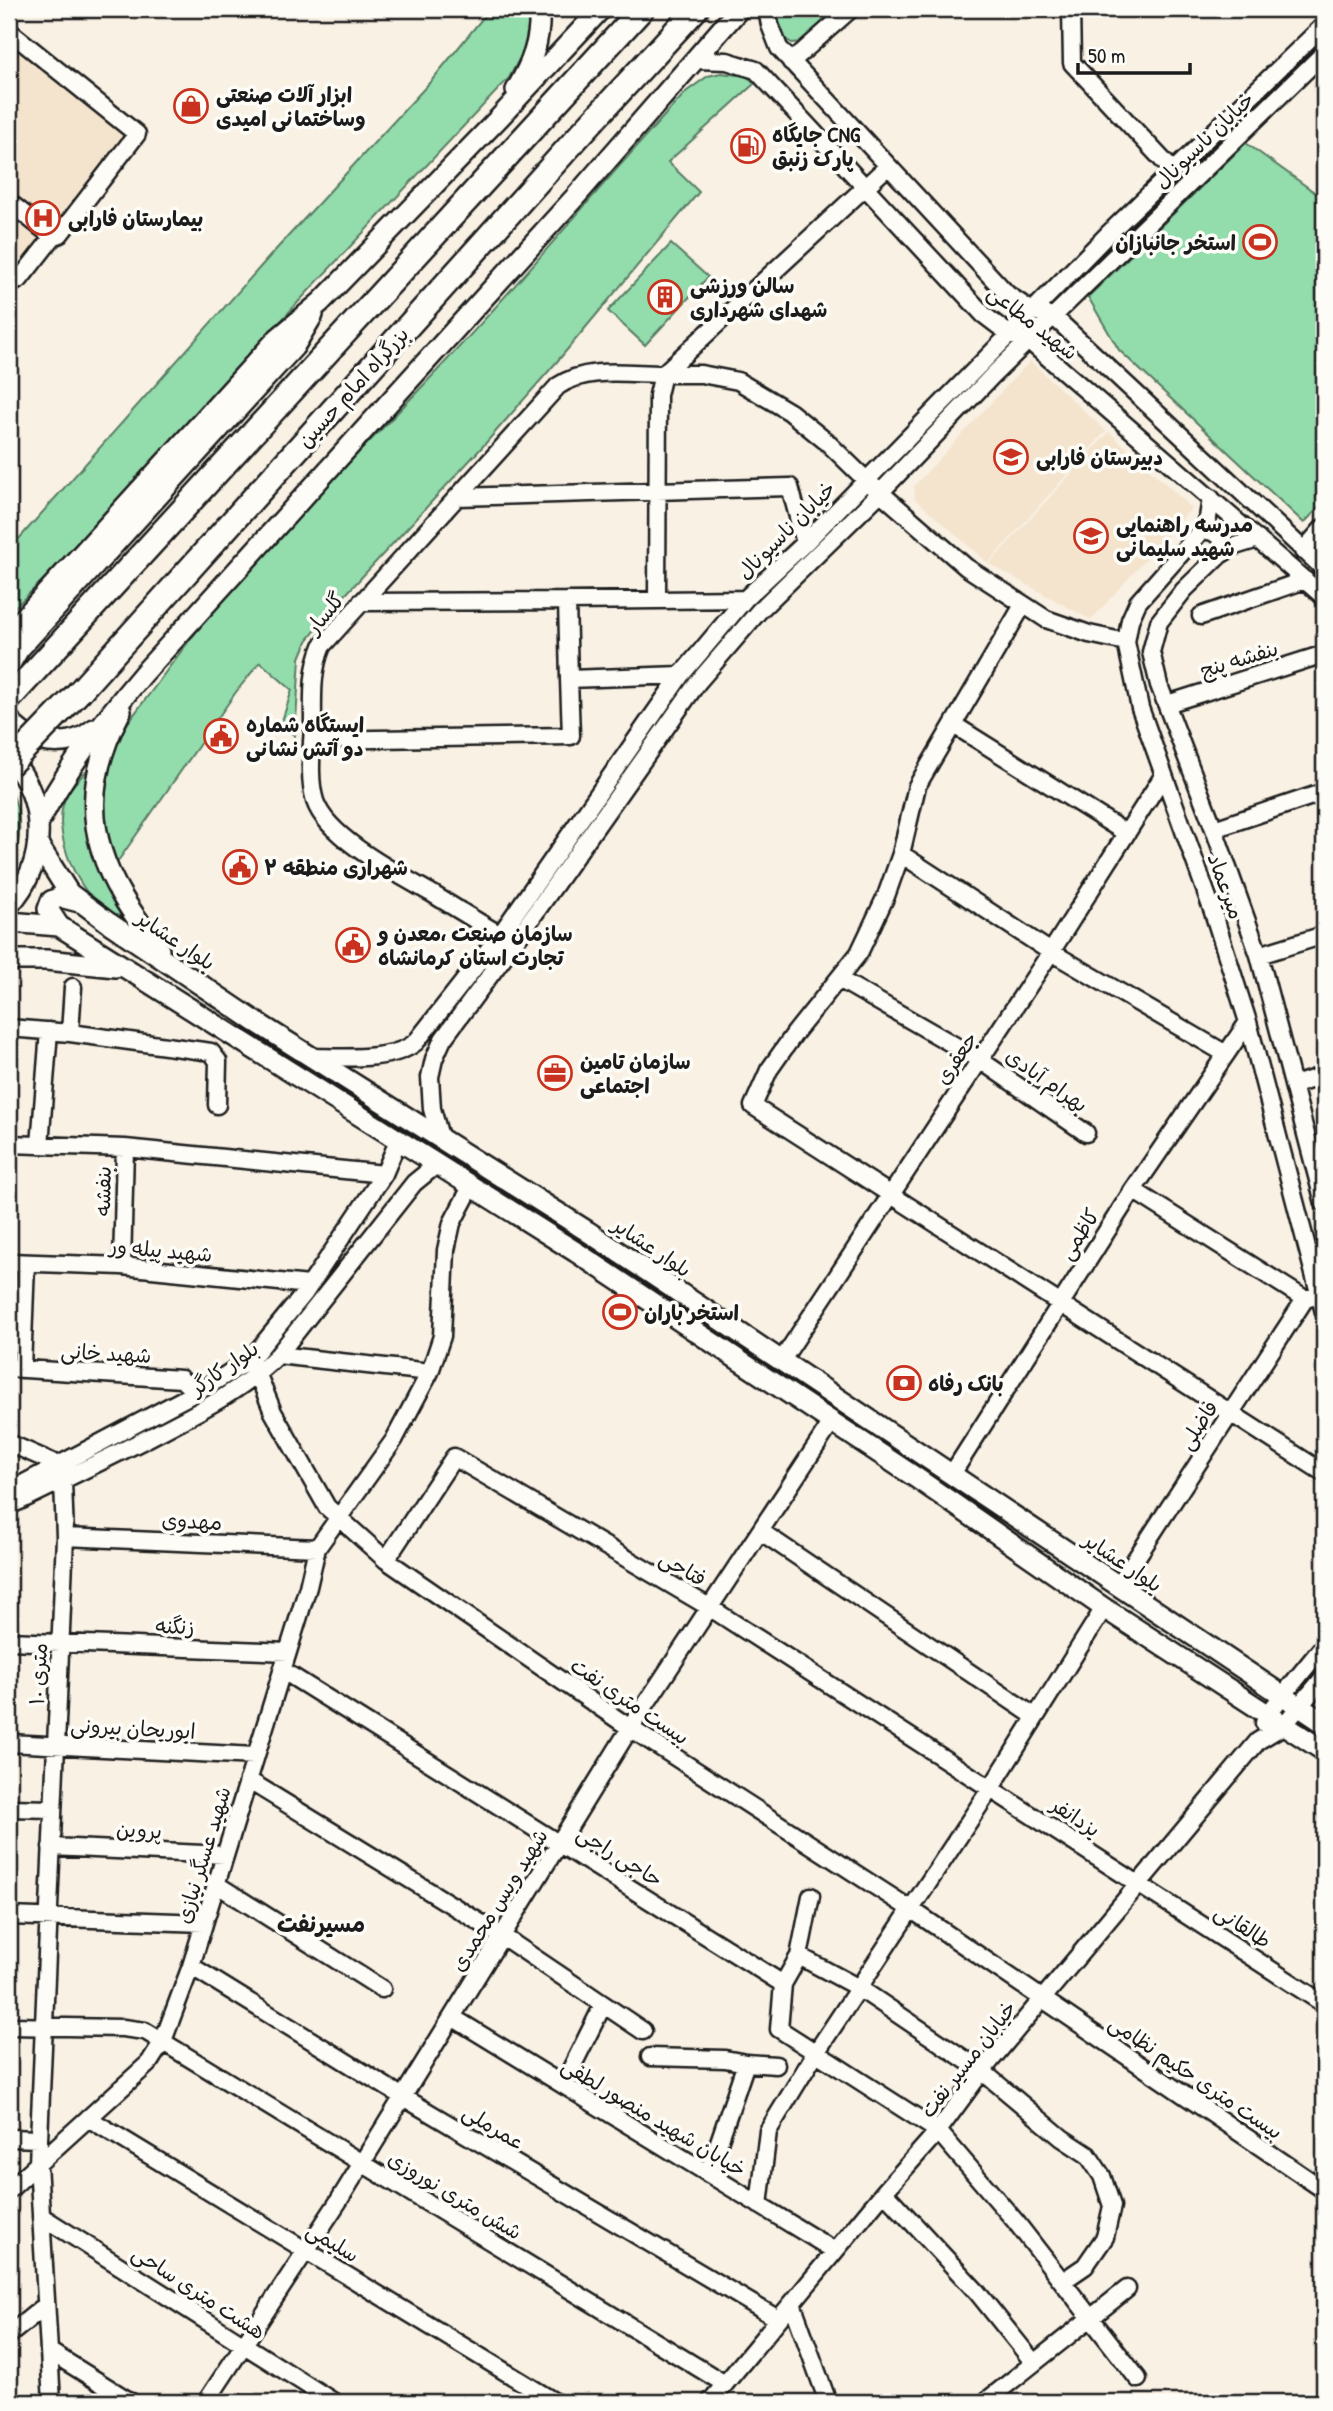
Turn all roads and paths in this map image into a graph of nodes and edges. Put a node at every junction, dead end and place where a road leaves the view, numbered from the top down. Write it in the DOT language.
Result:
graph roads {
  1 [pos="539,9"];
  2 [pos="601,9"];
  3 [pos="642,9"];
  4 [pos="696,9"];
  5 [pos="739,9"];
  6 [pos="767,9"];
  7 [pos="851,9"];
  8 [pos="1071,9"];
  9 [pos="1324,25"];
  10 [pos="9,31"];
  11 [pos="1324,53"];
  12 [pos="695,61"];
  13 [pos="791,62"];
  14 [pos="499,118"];
  15 [pos="887,167"];
  16 [pos="1172,171"];
  17 [pos="866,187"];
  18 [pos="9,202"];
  19 [pos="53,237"];
  20 [pos="9,285"];
  21 [pos="321,302"];
  22 [pos="1032,311"];
  23 [pos="1053,316"];
  24 [pos="1009,334"];
  25 [pos="1029,341"];
  26 [pos="663,374"];
  27 [pos="866,480"];
  28 [pos="659,491"];
  29 [pos="881,492"];
  30 [pos="457,497"];
  31 [pos="1211,498"];
  32 [pos="1324,527"];
  33 [pos="1201,531"];
  34 [pos="1258,539"];
  35 [pos="805,543"];
  36 [pos="1225,551"];
  37 [pos="1303,551"];
  38 [pos="1324,569"];
  39 [pos="1305,580"];
  40 [pos="1324,597"];
  41 [pos="745,599"];
  42 [pos="657,600"];
  43 [pos="567,601"];
  44 [pos="361,602"];
  45 [pos="1023,605"];
  46 [pos="1200,616"];
  47 [pos="13,627"];
  48 [pos="1126,642"];
  49 [pos="1324,654"];
  50 [pos="9,666"];
  51 [pos="143,674"];
  52 [pos="681,675"];
  53 [pos="569,678"];
  54 [pos="9,699"];
  55 [pos="1167,704"];
  56 [pos="9,719"];
  57 [pos="101,723"];
  58 [pos="954,725"];
  59 [pos="312,740"];
  60 [pos="9,757"];
  61 [pos="9,765"];
  62 [pos="1163,776"];
  63 [pos="1324,792"];
  64 [pos="39,822"];
  65 [pos="1214,829"];
  66 [pos="1126,833"];
  67 [pos="38,844"];
  68 [pos="901,854"];
  69 [pos="79,902"];
  70 [pos="9,905"];
  71 [pos="9,922"];
  72 [pos="59,926"];
  73 [pos="1324,935"];
  74 [pos="507,939"];
  75 [pos="1051,953"];
  76 [pos="1259,955"];
  77 [pos="165,959"];
  78 [pos="9,960"];
  79 [pos="123,968"];
  80 [pos="839,979"];
  81 [pos="73,987"];
  82 [pos="1248,1022"];
  83 [pos="9,1028"];
  84 [pos="48,1031"];
  85 [pos="70,1032"];
  86 [pos="1226,1054"];
  87 [pos="310,1057"];
  88 [pos="981,1060"];
  89 [pos="1324,1075"];
  90 [pos="1294,1085"];
  91 [pos="217,1105"];
  92 [pos="1086,1133"];
  93 [pos="440,1137"];
  94 [pos="398,1141"];
  95 [pos="9,1144"];
  96 [pos="40,1145"];
  97 [pos="125,1148"];
  98 [pos="436,1165"];
  99 [pos="384,1174"];
  100 [pos="471,1187"];
  101 [pos="1133,1190"];
  102 [pos="891,1194"];
  103 [pos="1324,1197"];
  104 [pos="9,1262"];
  105 [pos="26,1263"];
  106 [pos="122,1266"];
  107 [pos="309,1285"];
  108 [pos="1312,1297"];
  109 [pos="1060,1301"];
  110 [pos="1324,1312"];
  111 [pos="278,1355"];
  112 [pos="250,1360"];
  113 [pos="782,1360"];
  114 [pos="15,1369"];
  115 [pos="430,1372"];
  116 [pos="258,1375"];
  117 [pos="195,1392"];
  118 [pos="1232,1411"];
  119 [pos="832,1422"];
  120 [pos="9,1443"];
  121 [pos="1324,1472"];
  122 [pos="61,1473"];
  123 [pos="952,1474"];
  124 [pos="9,1491"];
  125 [pos="9,1506"];
  126 [pos="339,1518"];
  127 [pos="760,1531"];
  128 [pos="65,1536"];
  129 [pos="317,1548"];
  130 [pos="386,1560"];
  131 [pos="1118,1586"];
  132 [pos="709,1607"];
  133 [pos="1104,1608"];
  134 [pos="9,1642"];
  135 [pos="61,1642"];
  136 [pos="1324,1645"];
  137 [pos="288,1652"];
  138 [pos="282,1670"];
  139 [pos="1324,1676"];
  140 [pos="1290,1701"];
  141 [pos="1034,1717"];
  142 [pos="1275,1720"];
  143 [pos="1324,1723"];
  144 [pos="630,1728"];
  145 [pos="9,1744"];
  146 [pos="56,1745"];
  147 [pos="1324,1751"];
  148 [pos="256,1756"];
  149 [pos="248,1780"];
  150 [pos="991,1788"];
  151 [pos="9,1808"];
  152 [pos="53,1809"];
  153 [pos="560,1842"];
  154 [pos="51,1847"];
  155 [pos="225,1855"];
  156 [pos="1139,1883"];
  157 [pos="216,1884"];
  158 [pos="811,1896"];
  159 [pos="912,1910"];
  160 [pos="9,1916"];
  161 [pos="48,1916"];
  162 [pos="204,1923"];
  163 [pos="502,1936"];
  164 [pos="799,1956"];
  165 [pos="191,1966"];
  166 [pos="783,1984"];
  167 [pos="859,1988"];
  168 [pos="382,1989"];
  169 [pos="1043,1999"];
  170 [pos="1324,2004"];
  171 [pos="603,2005"];
  172 [pos="452,2017"];
  173 [pos="9,2026"];
  174 [pos="43,2026"];
  175 [pos="643,2031"];
  176 [pos="163,2041"];
  177 [pos="816,2054"];
  178 [pos="650,2057"];
  179 [pos="746,2063"];
  180 [pos="776,2064"];
  181 [pos="982,2071"];
  182 [pos="563,2085"];
  183 [pos="403,2097"];
  184 [pos="88,2118"];
  185 [pos="938,2132"];
  186 [pos="9,2138"];
  187 [pos="39,2139"];
  188 [pos="362,2163"];
  189 [pos="38,2164"];
  190 [pos="708,2174"];
  191 [pos="9,2190"];
  192 [pos="1324,2190"];
  193 [pos="884,2192"];
  194 [pos="759,2205"];
  195 [pos="41,2216"];
  196 [pos="307,2250"];
  197 [pos="835,2251"];
  198 [pos="1063,2281"];
  199 [pos="1127,2289"];
  200 [pos="792,2303"];
  201 [pos="47,2305"];
  202 [pos="1092,2317"];
  203 [pos="778,2319"];
  204 [pos="9,2335"];
  205 [pos="244,2346"];
  206 [pos="49,2351"];
  207 [pos="1034,2363"];
  208 [pos="1138,2379"];
  209 [pos="725,2384"];
  210 [pos="52,2402"];
  211 [pos="131,2402"];
  212 [pos="206,2402"];
  213 [pos="334,2402"];
  214 [pos="555,2402"];
  215 [pos="710,2402"];
  216 [pos="828,2402"];
  217 [pos="985,2402"];
  1 -- 14 [label="main road"];
  2 -- 14 [label="main road"];
  3 -- 54 [label="highway, بزرگراه امام حسین"];
  4 -- 61 [label="highway, بزرگراه امام حسین, bridge"];
  5 -- 12 [label="main road"];
  6 -- 13 [label="street, شهید مطاعی"];
  7 -- 13 [label="street"];
  8 -- 16 [label="street"];
  9 -- 16 [label="street, خیابان ناسیونال"];
  10 -- 19 [label="street"];
  11 -- 23 [label="street, خیابان ناسیونال"];
  12 -- 17 [label="street, شهید مطاعی"];
  12 -- 51 [label="main road"];
  13 -- 15 [label="street, شهید مطاعی"];
  14 -- 21 [label="main road"];
  15 -- 17 [label="street"];
  15 -- 22 [label="street, شهید مطاعی"];
  16 -- 22 [label="street, خیابان ناسیونال"];
  17 -- 24 [label="street, شهید مطاعی"];
  17 -- 26 [label="street"];
  18 -- 19 [label="street"];
  19 -- 20 [label="street"];
  21 -- 47 [label="main road"];
  21 -- 50 [label="main road"];
  22 -- 23 [label="street, شهید مطاعی"];
  22 -- 24 [label="street, خیابان ناسیونال"];
  23 -- 25 [label="street, خیابان ناسیونال"];
  23 -- 37 [label="street, شهید مطاعی"];
  24 -- 25 [label="street, شهید مطاعی"];
  24 -- 27 [label="street, خیابان ناسیونال"];
  25 -- 29 [label="street, خیابان ناسیونال"];
  25 -- 31 [label="street, شهید مطاعی"];
  26 -- 27 [label="street, گلسار"];
  26 -- 28 [label="street"];
  26 -- 30 [label="street, گلسار"];
  27 -- 29 [label="street, گلسار"];
  27 -- 35 [label="street, خیابان ناسیونال"];
  28 -- 30 [label="street"];
  28 -- 35 [label="street"];
  28 -- 42 [label="street"];
  29 -- 45 [label="street, گلسار"];
  29 -- 74 [label="street, خیابان ناسیونال"];
  30 -- 44 [label="street, گلسار"];
  31 -- 33 [label="street, میرعماد"];
  31 -- 34 [label="street, شهید مطاعی"];
  32 -- 37 [label="street"];
  33 -- 36 [label="street"];
  33 -- 48 [label="street, میرعماد"];
  34 -- 36 [label="street, میرعماد"];
  34 -- 39 [label="street, شهید مطاعی"];
  35 -- 41 [label="street, خیابان ناسیونال"];
  36 -- 55 [label="street, میرعماد"];
  37 -- 38 [label="street, شهید مطاعی"];
  39 -- 40 [label="street, شهید مطاعی"];
  39 -- 46 [label="street"];
  41 -- 42 [label="street"];
  41 -- 52 [label="street, خیابان ناسیونال"];
  42 -- 43 [label="street"];
  43 -- 44 [label="street"];
  43 -- 53 [label="street"];
  44 -- 59 [label="street, گلسار"];
  45 -- 48 [label="street, گلسار"];
  45 -- 58 [label="street"];
  48 -- 62 [label="street, میرعماد"];
  49 -- 55 [label="street, بنفشه پنج"];
  51 -- 57 [label="main road"];
  51 -- 77 [label="main road"];
  52 -- 53 [label="street"];
  52 -- 74 [label="street, خیابان ناسیونال"];
  53 -- 59 [label="street"];
  55 -- 65 [label="street, میرعماد"];
  56 -- 57 [label="main road"];
  57 -- 64 [label="main road"];
  58 -- 66 [label="street"];
  58 -- 68 [label="street"];
  59 -- 74 [label="street, گلسار"];
  60 -- 64 [label="main road"];
  62 -- 66 [label="street, جعفری"];
  62 -- 82 [label="street, میرعماد"];
  63 -- 65 [label="street"];
  64 -- 67 [label="main road"];
  65 -- 76 [label="street, میرعماد"];
  66 -- 75 [label="street, جعفری"];
  67 -- 69 [label="main road, بلوار عشایر"];
  67 -- 70 [label="main road"];
  68 -- 75 [label="street"];
  68 -- 80 [label="street"];
  69 -- 72 [label="main road"];
  69 -- 77 [label="main road, بلوار عشایر"];
  71 -- 72 [label="main road"];
  72 -- 79 [label="main road"];
  73 -- 76 [label="street"];
  74 -- 87 [label="street, خیابان ناسیونال"];
  74 -- 93 [label="street, خیابان ناسیونال"];
  75 -- 86 [label="street"];
  75 -- 88 [label="street, جعفری"];
  76 -- 90 [label="street, میرعماد"];
  77 -- 87 [label="main road, بلوار عشایر"];
  78 -- 79 [label="main road"];
  79 -- 94 [label="main road"];
  80 -- 88 [label="street, بهرام آبادی"];
  80 -- 102 [label="street"];
  81 -- 85 [label="street"];
  82 -- 86 [label="street, کاظمی"];
  82 -- 108 [label="street, میرعماد"];
  83 -- 84 [label="street"];
  84 -- 85 [label="street"];
  84 -- 96 [label="street"];
  85 -- 91 [label="street"];
  86 -- 101 [label="street, کاظمی"];
  87 -- 93 [label="main road, بلوار عشایر"];
  88 -- 92 [label="street, بهرام آبادی"];
  88 -- 102 [label="street, جعفری"];
  89 -- 90 [label="street"];
  90 -- 103 [label="street, میرعماد"];
  93 -- 113 [label="main road, بلوار عشایر"];
  94 -- 98 [label="main road"];
  94 -- 99 [label="street, بلوار کارگر"];
  95 -- 96 [label="street, بنفشه"];
  96 -- 97 [label="street, بنفشه"];
  97 -- 99 [label="street"];
  97 -- 106 [label="street, بنفشه"];
  98 -- 100 [label="main road"];
  98 -- 111 [label="street, بلوار کارگر"];
  99 -- 107 [label="street, بلوار کارگر"];
  100 -- 115 [label="street, شهید عسگر نیازی"];
  100 -- 119 [label="main road"];
  101 -- 108 [label="street"];
  101 -- 109 [label="street, کاظمی"];
  102 -- 109 [label="street"];
  102 -- 113 [label="street, جعفری"];
  104 -- 105 [label="street, شهید پیله ور"];
  105 -- 106 [label="street, شهید پیله ور"];
  105 -- 114 [label="street"];
  106 -- 107 [label="street, شهید پیله ور"];
  107 -- 112 [label="street, بلوار کارگر"];
  108 -- 110 [label="street, میرعماد"];
  108 -- 118 [label="street, فاضلی"];
  109 -- 118 [label="street"];
  109 -- 123 [label="street, کاظمی"];
  111 -- 115 [label="street"];
  111 -- 116 [label="street, بلوار کارگر"];
  112 -- 116 [label="street, بیست متری نفت"];
  112 -- 117 [label="street, بلوار کارگر"];
  113 -- 123 [label="main road, بلوار عشایر"];
  114 -- 117 [label="street, شهید خانی"];
  115 -- 126 [label="street, شهید عسگر نیازی"];
  116 -- 122 [label="street, بلوار کارگر"];
  116 -- 126 [label="street, بیست متری نفت"];
  117 -- 122 [label="street, بلوار کارگر"];
  118 -- 121 [label="street"];
  118 -- 131 [label="street, فاضلی"];
  119 -- 127 [label="street, شهید ویس محمدی"];
  119 -- 133 [label="main road"];
  120 -- 122 [label="street"];
  122 -- 124 [label="street, بلوار کارگر"];
  122 -- 125 [label="street, بلوار کارگر"];
  122 -- 128 [label="street, ۱۰ متری"];
  123 -- 131 [label="main road, بلوار عشایر"];
  126 -- 129 [label="street, شهید عسگر نیازی"];
  126 -- 130 [label="street, بیست متری نفت"];
  127 -- 132 [label="street, شهید ویس محمدی"];
  127 -- 141 [label="street"];
  128 -- 129 [label="street, مهدوی"];
  128 -- 135 [label="street, ۱۰ متری"];
  129 -- 137 [label="street, شهید عسگر نیازی"];
  130 -- 132 [label="street, فتاحی"];
  130 -- 144 [label="street, بیست متری نفت"];
  131 -- 140 [label="main road, بلوار عشایر"];
  132 -- 144 [label="street, شهید ویس محمدی"];
  132 -- 150 [label="street, فتاحی"];
  133 -- 141 [label="street"];
  133 -- 142 [label="main road"];
  134 -- 135 [label="street, زنگنه"];
  135 -- 137 [label="street, زنگنه"];
  135 -- 146 [label="street, ۱۰ متری"];
  136 -- 140 [label="street"];
  137 -- 138 [label="street, شهید عسگر نیازی"];
  138 -- 148 [label="street, شهید عسگر نیازی"];
  138 -- 153 [label="street, حاجی راجی"];
  139 -- 140 [label="street"];
  140 -- 142 [label="street, خیابان مسیر نفت"];
  140 -- 143 [label="main road, بلوار عشایر"];
  141 -- 150 [label="street"];
  142 -- 147 [label="main road"];
  142 -- 156 [label="street, خیابان مسیر نفت"];
  144 -- 153 [label="street, شهید ویس محمدی"];
  144 -- 159 [label="street, بیست متری نفت"];
  145 -- 146 [label="street, ابوریحان بیرونی"];
  146 -- 148 [label="street, ابوریحان بیرونی"];
  146 -- 152 [label="street, ۱۰ متری"];
  148 -- 149 [label="street, شهید عسگر نیازی"];
  149 -- 155 [label="street, شهید عسگر نیازی"];
  149 -- 163 [label="street"];
  150 -- 156 [label="street, یزدانفر"];
  150 -- 159 [label="street"];
  151 -- 152 [label="street"];
  152 -- 154 [label="street, ۱۰ متری"];
  153 -- 163 [label="street, شهید ویس محمدی"];
  153 -- 166 [label="street, حاجی راجی"];
  154 -- 155 [label="street, پروین"];
  154 -- 161 [label="street, ۱۰ متری"];
  155 -- 157 [label="street, شهید عسگر نیازی"];
  156 -- 169 [label="street, خیابان مسیر نفت"];
  156 -- 170 [label="street, طالقانی"];
  157 -- 162 [label="street, شهید عسگر نیازی"];
  157 -- 168 [label="street"];
  158 -- 164 [label="street"];
  159 -- 167 [label="street"];
  159 -- 169 [label="street, بیست متری نفت"];
  160 -- 161 [label="street"];
  161 -- 162 [label="street"];
  161 -- 174 [label="street, ۱۰ متری"];
  162 -- 165 [label="street, شهید عسگر نیازی"];
  163 -- 171 [label="street"];
  163 -- 172 [label="street, شهید ویس محمدی"];
  164 -- 166 [label="street"];
  164 -- 167 [label="street"];
  165 -- 176 [label="street, شهید عسگر نیازی"];
  165 -- 183 [label="street, عمرملی"];
  166 -- 177 [label="street"];
  167 -- 177 [label="street"];
  167 -- 181 [label="street"];
  169 -- 181 [label="street, خیابان مسیر نفت"];
  169 -- 192 [label="street, بیست متری حکیم نظامی"];
  171 -- 175 [label="street"];
  171 -- 182 [label="street"];
  172 -- 182 [label="street, خیابان شهید منصور لطفی"];
  172 -- 183 [label="street, شهید ویس محمدی"];
  173 -- 174 [label="street, شش متری نوروزی"];
  174 -- 176 [label="street, شش متری نوروزی"];
  174 -- 187 [label="street, ۱۰ متری"];
  176 -- 184 [label="street, شهید عسگر نیازی"];
  176 -- 188 [label="street, شش متری نوروزی"];
  177 -- 185 [label="street"];
  177 -- 194 [label="street"];
  178 -- 179 [label="street"];
  179 -- 180 [label="street"];
  179 -- 190 [label="street"];
  181 -- 185 [label="street, خیابان مسیر نفت"];
  181 -- 198 [label="street"];
  182 -- 190 [label="street, خیابان شهید منصور لطفی"];
  183 -- 188 [label="street, شهید ویس محمدی"];
  183 -- 203 [label="street, عمرملی"];
  184 -- 189 [label="street, شهید عسگر نیازی"];
  184 -- 196 [label="street, سلیمی"];
  185 -- 193 [label="street, خیابان مسیر نفت"];
  185 -- 198 [label="street"];
  186 -- 187 [label="street"];
  187 -- 189 [label="street, ۱۰ متری"];
  188 -- 196 [label="street, شهید ویس محمدی"];
  188 -- 209 [label="street, شش متری نوروزی"];
  189 -- 191 [label="street, شهید عسگر نیازی"];
  189 -- 195 [label="street, ۱۰ متری"];
  190 -- 194 [label="street, خیابان شهید منصور لطفی"];
  193 -- 197 [label="street, خیابان مسیر نفت"];
  193 -- 207 [label="street"];
  194 -- 197 [label="street, خیابان شهید منصور لطفی"];
  195 -- 201 [label="street, ۱۰ متری"];
  195 -- 205 [label="street, هشت متری ساحی"];
  196 -- 205 [label="street, شهید ویس محمدی"];
  196 -- 214 [label="street, سلیمی"];
  197 -- 200 [label="street, خیابان مسیر نفت"];
  198 -- 202 [label="street"];
  199 -- 202 [label="street"];
  200 -- 203 [label="street, خیابان مسیر نفت"];
  200 -- 216 [label="street"];
  201 -- 204 [label="street"];
  201 -- 206 [label="street, ۱۰ متری"];
  202 -- 207 [label="street"];
  202 -- 208 [label="street"];
  203 -- 209 [label="street, خیابان مسیر نفت"];
  205 -- 212 [label="street, شهید ویس محمدی"];
  205 -- 213 [label="street, هشت متری ساحی"];
  206 -- 210 [label="street, ۱۰ متری"];
  206 -- 211 [label="street"];
  207 -- 217 [label="street"];
  209 -- 215 [label="street, خیابان مسیر نفت"];
}
